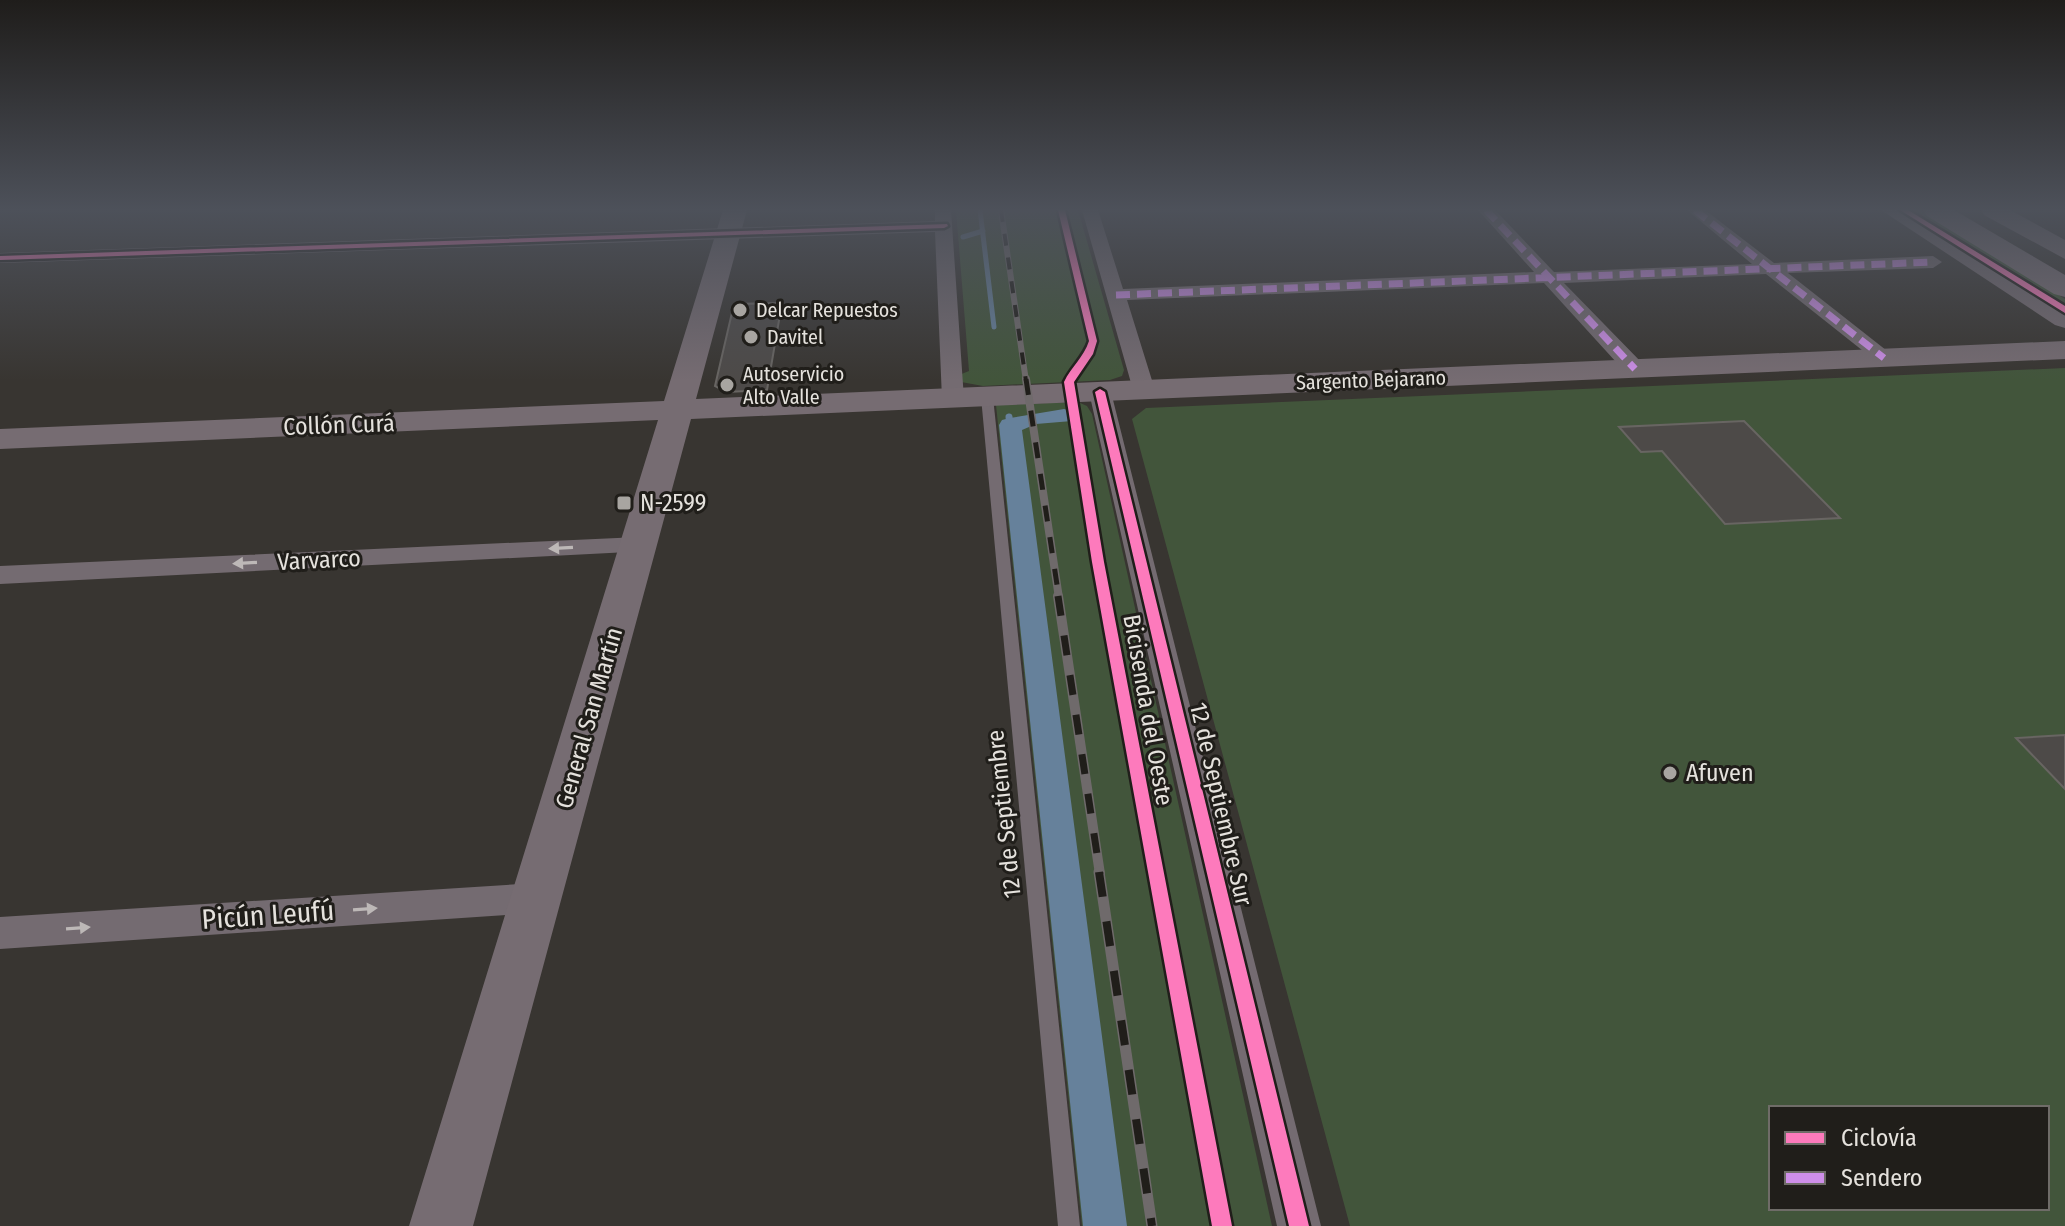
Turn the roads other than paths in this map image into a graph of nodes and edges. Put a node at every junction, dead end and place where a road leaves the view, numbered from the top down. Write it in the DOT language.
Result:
graph roads {
  1 [pos="718,267"];
  2 [pos="946,267"];
  3 [pos="1108,267"];
  4 [pos="1540,267"];
  5 [pos="1791,267"];
  6 [pos="1983,267"];
  7 [pos="2031,267"];
  8 [pos="1770,268"];
  9 [pos="1549,277"];
  10 [pos="2065,288"];
  11 [pos="1116,295"];
  12 [pos="2065,319"];
  13 [pos="2065,350"];
  14 [pos="1884,358"];
  15 [pos="1635,369"];
  16 [pos="1144,390"];
  17 [pos="1100,392"];
  18 [pos="987,397"];
  19 [pos="953,399"];
  20 [pos="678,411"];
  21 [pos="0,439"];
  22 [pos="639,545"];
  23 [pos="0,575"];
  24 [pos="537,898"];
  25 [pos="0,933"];
  26 [pos="441,1226"];
  27 [pos="1069,1226"];
  28 [pos="1299,1226"];
  1 -- 20 [label="main road, General San Martín"];
  2 -- 19 [label="street"];
  3 -- 11 [label="street"];
  4 -- 9 [label="street"];
  5 -- 8 [label="street"];
  6 -- 12 [label="main road"];
  7 -- 10 [label="highway"];
  8 -- 9 [label="street"];
  8 -- 14 [label="street"];
  9 -- 11 [label="street"];
  9 -- 15 [label="street"];
  11 -- 16 [label="street"];
  13 -- 14 [label="main road, Sargento Bejarano"];
  14 -- 15 [label="main road, Sargento Bejarano"];
  15 -- 16 [label="main road, Sargento Bejarano"];
  16 -- 17 [label="main road, Sargento Bejarano"];
  17 -- 18 [label="main road, Sargento Bejarano"];
  17 -- 28 [label="street, 12 de Septiembre Sur"];
  18 -- 19 [label="main road, Sargento Bejarano"];
  18 -- 27 [label="lane, 12 de Septiembre"];
  19 -- 20 [label="main road, Sargento Bejarano"];
  20 -- 21 [label="main road, Collón Curá"];
  20 -- 22 [label="main road, General San Martín"];
  22 -- 23 [label="street, Varvarco, one-way"];
  22 -- 24 [label="main road, General San Martín"];
  25 -- 24 [label="street, Picún Leufú, one-way"];
  24 -- 26 [label="main road, General San Martín"];
}
